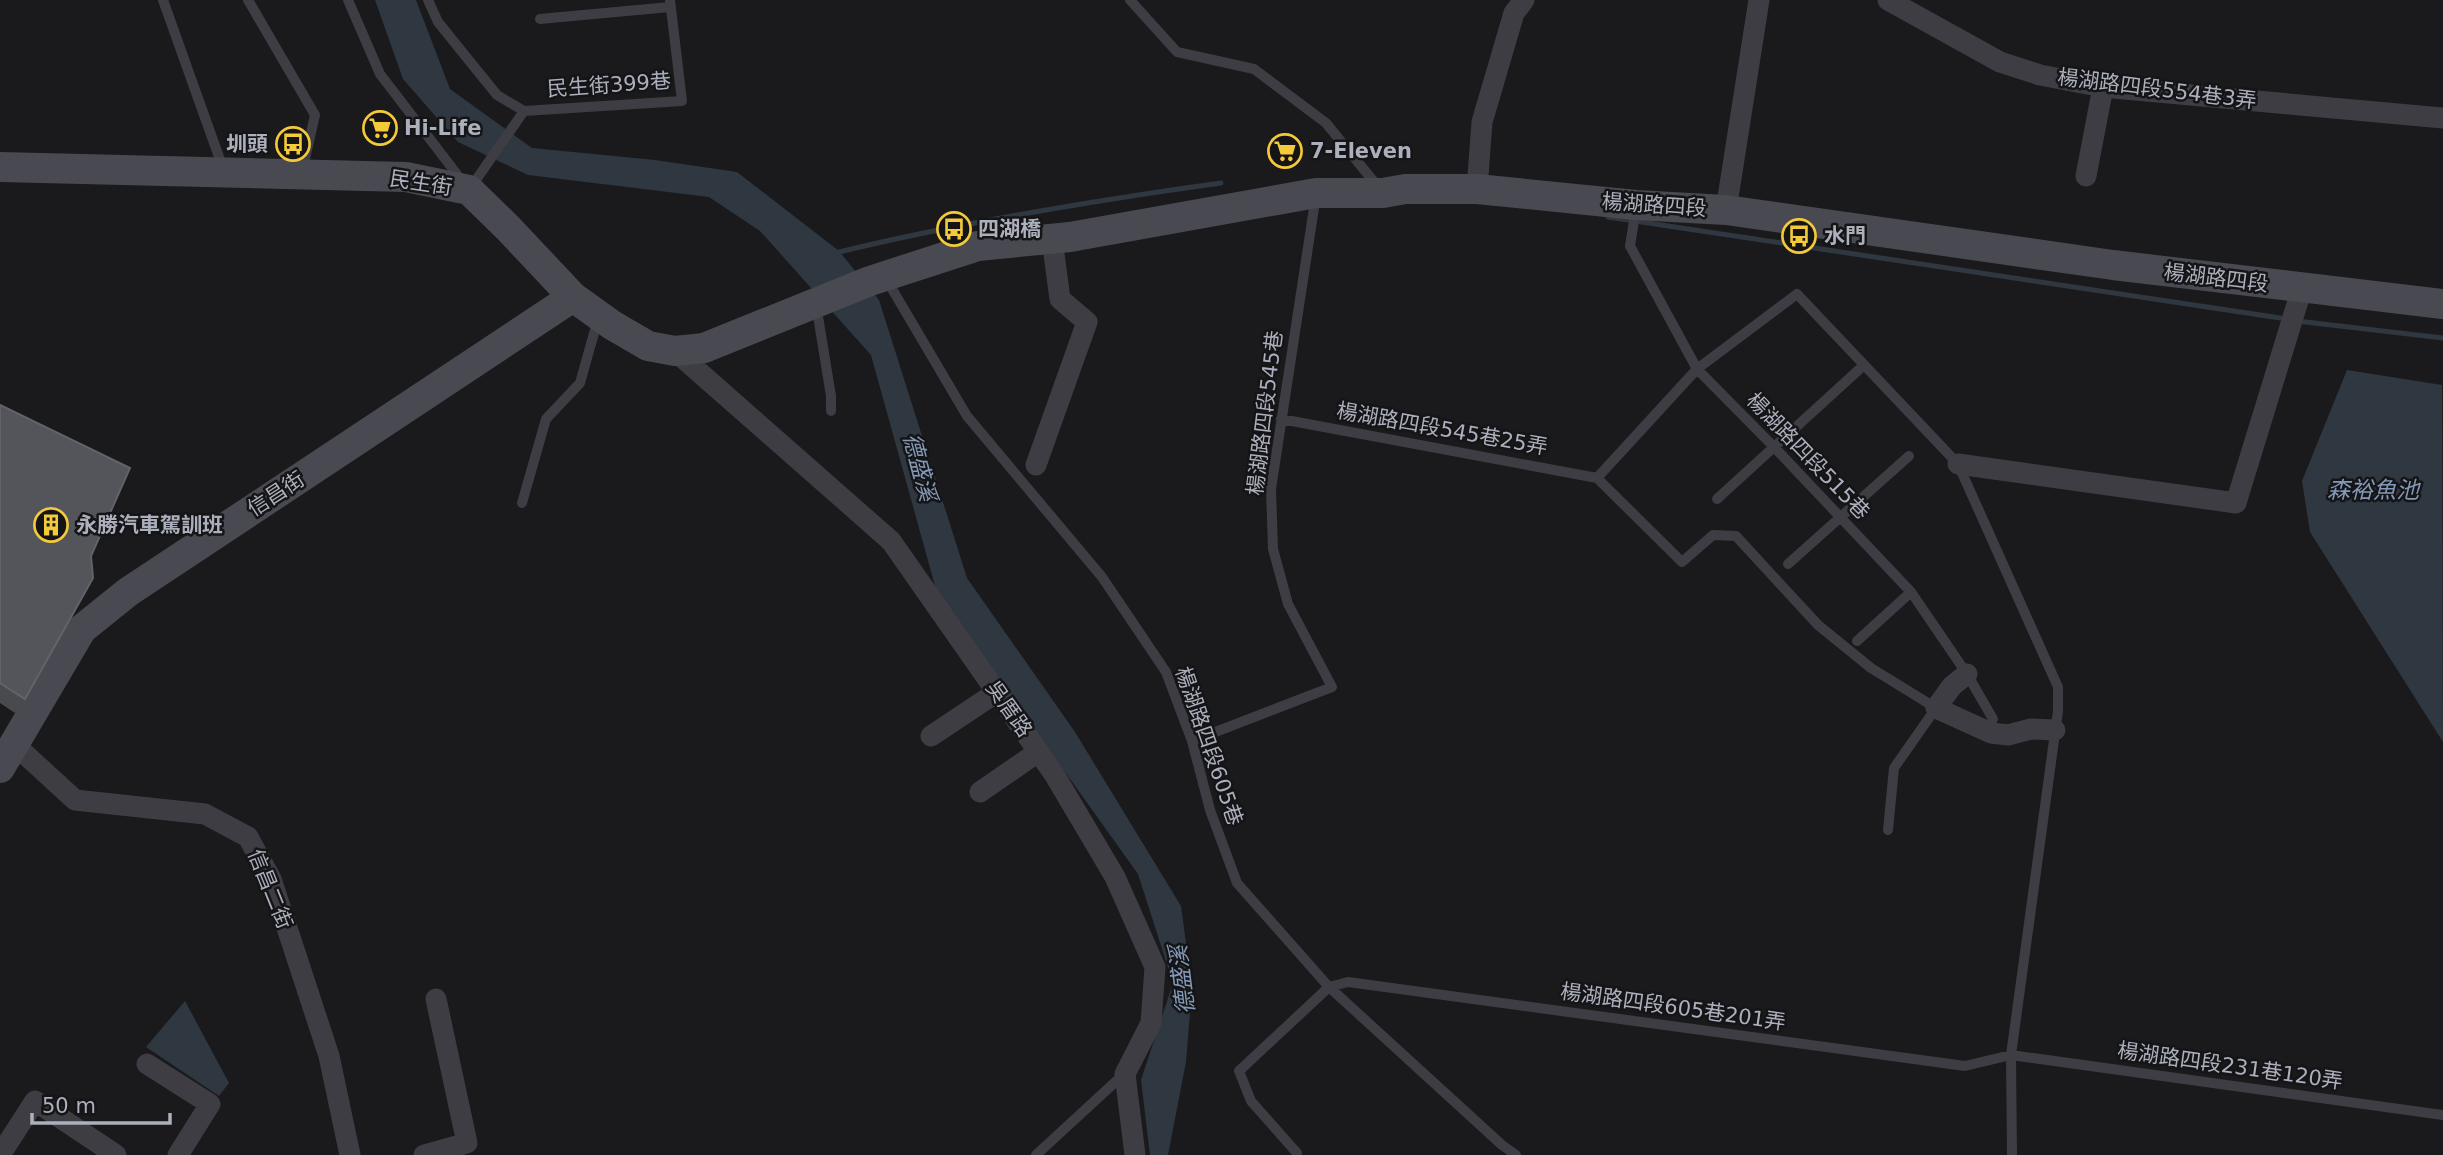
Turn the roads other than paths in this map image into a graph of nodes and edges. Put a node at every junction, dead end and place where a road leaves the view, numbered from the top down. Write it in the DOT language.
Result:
graph roads {
  1 [pos="163,0"];
  2 [pos="248,0"];
  3 [pos="348,0"];
  4 [pos="428,0"];
  5 [pos="1130,0"];
  6 [pos="1524,0"];
  7 [pos="1759,0"];
  8 [pos="1888,0"];
  9 [pos="670,4"];
  10 [pos="540,19"];
  11 [pos="2103,87"];
  12 [pos="524,111"];
  13 [pos="2443,118"];
  14 [pos="0,167"];
  15 [pos="225,174"];
  16 [pos="301,175"];
  17 [pos="2086,176"];
  18 [pos="1477,189"];
  19 [pos="469,190"];
  20 [pos="1316,192"];
  21 [pos="1383,193"];
  22 [pos="1636,205"];
  23 [pos="1726,210"];
  24 [pos="1052,239"];
  25 [pos="877,279"];
  26 [pos="573,297"];
  27 [pos="2299,298"];
  28 [pos="816,302"];
  29 [pos="2442,307"];
  30 [pos="599,316"];
  31 [pos="675,351"];
  32 [pos="1864,365"];
  33 [pos="1697,369"];
  34 [pos="831,411"];
  35 [pos="1281,419"];
  36 [pos="1775,448"];
  37 [pos="1909,456"];
  38 [pos="1958,464"];
  39 [pos="1036,465"];
  40 [pos="1597,478"];
  41 [pos="1717,499"];
  42 [pos="522,503"];
  43 [pos="1840,518"];
  44 [pos="1788,565"];
  45 [pos="1911,592"];
  46 [pos="1857,641"];
  47 [pos="1966,674"];
  48 [pos="997,692"];
  49 [pos="1936,708"];
  50 [pos="1993,719"];
  51 [pos="2055,730"];
  52 [pos="931,736"];
  53 [pos="1192,741"];
  54 [pos="1038,752"];
  55 [pos="7,756"];
  56 [pos="980,792"];
  57 [pos="1888,830"];
  58 [pos="1329,987"];
  59 [pos="436,999"];
  60 [pos="2011,1055"];
  61 [pos="147,1064"];
  62 [pos="1125,1074"];
  63 [pos="2443,1115"];
  64 [pos="1297,1153"];
  65 [pos="0,1155"];
  66 [pos="116,1155"];
  67 [pos="178,1155"];
  68 [pos="349,1155"];
  69 [pos="424,1155"];
  70 [pos="1036,1155"];
  71 [pos="1135,1155"];
  72 [pos="1516,1155"];
  73 [pos="2012,1155"];
  1 -- 15 [label="lane"];
  2 -- 16 [label="lane"];
  3 -- 19 [label="lane"];
  4 -- 12 [label="lane"];
  5 -- 21 [label="lane"];
  6 -- 18 [label="street"];
  7 -- 23 [label="street"];
  8 -- 11 [label="street, 楊湖路四段554巷3弄"];
  9 -- 10 [label="lane"];
  9 -- 12 [label="lane, 民生街399巷"];
  11 -- 13 [label="street, 楊湖路四段554巷3弄"];
  11 -- 17 [label="street"];
  12 -- 19 [label="lane"];
  14 -- 15 [label="street, 民生街"];
  15 -- 16 [label="street, 民生街"];
  16 -- 19 [label="street, 民生街"];
  18 -- 21 [label="street, 楊湖路四段"];
  18 -- 22 [label="street, 楊湖路四段"];
  19 -- 26 [label="street, 民生街"];
  20 -- 21 [label="street, 楊湖路四段"];
  20 -- 24 [label="street, 楊湖路四段"];
  20 -- 35 [label="lane, 楊湖路四段545巷"];
  22 -- 23 [label="street, 楊湖路四段"];
  22 -- 33 [label="lane, 楊湖路四段515巷"];
  23 -- 27 [label="street, 楊湖路四段"];
  24 -- 25 [label="street, 楊湖路四段"];
  24 -- 39 [label="street"];
  25 -- 28 [label="street"];
  25 -- 53 [label="lane, 楊湖路四段605巷"];
  26 -- 30 [label="street, 民生街"];
  26 -- 55 [label="street, 信昌街"];
  27 -- 29 [label="street, 楊湖路四段"];
  27 -- 38 [label="street"];
  28 -- 31 [label="street, 民生街"];
  28 -- 34 [label="lane"];
  30 -- 31 [label="street, 民生街"];
  30 -- 42 [label="lane"];
  31 -- 48 [label="street, 吳厝路"];
  32 -- 33 [label="lane"];
  32 -- 36 [label="lane"];
  32 -- 38 [label="lane"];
  33 -- 36 [label="lane, 楊湖路四段515巷"];
  33 -- 40 [label="lane"];
  35 -- 40 [label="lane, 楊湖路四段545巷25弄"];
  35 -- 53 [label="lane, 楊湖路四段545巷"];
  36 -- 41 [label="lane"];
  36 -- 43 [label="lane, 楊湖路四段515巷"];
  37 -- 43 [label="lane"];
  38 -- 51 [label="lane"];
  40 -- 49 [label="lane"];
  43 -- 44 [label="lane"];
  43 -- 45 [label="lane, 楊湖路四段515巷"];
  45 -- 46 [label="lane"];
  45 -- 47 [label="lane, 楊湖路四段515巷"];
  47 -- 49 [label="street"];
  47 -- 50 [label="lane, 楊湖路四段515巷"];
  48 -- 52 [label="street"];
  48 -- 54 [label="street, 吳厝路"];
  49 -- 51 [label="street"];
  49 -- 57 [label="lane"];
  51 -- 60 [label="lane"];
  53 -- 58 [label="lane, 楊湖路四段605巷"];
  54 -- 56 [label="street"];
  54 -- 62 [label="street, 吳厝路"];
  55 -- 68 [label="street, 信昌二街"];
  58 -- 60 [label="lane, 楊湖路四段605巷201弄"];
  58 -- 64 [label="lane"];
  58 -- 72 [label="lane, 楊湖路四段605巷"];
  59 -- 69 [label="street"];
  60 -- 63 [label="lane, 楊湖路四段231巷120弄"];
  60 -- 73 [label="lane"];
  61 -- 67 [label="street"];
  62 -- 70 [label="lane"];
  62 -- 71 [label="street"];
  65 -- 66 [label="street"];
}
